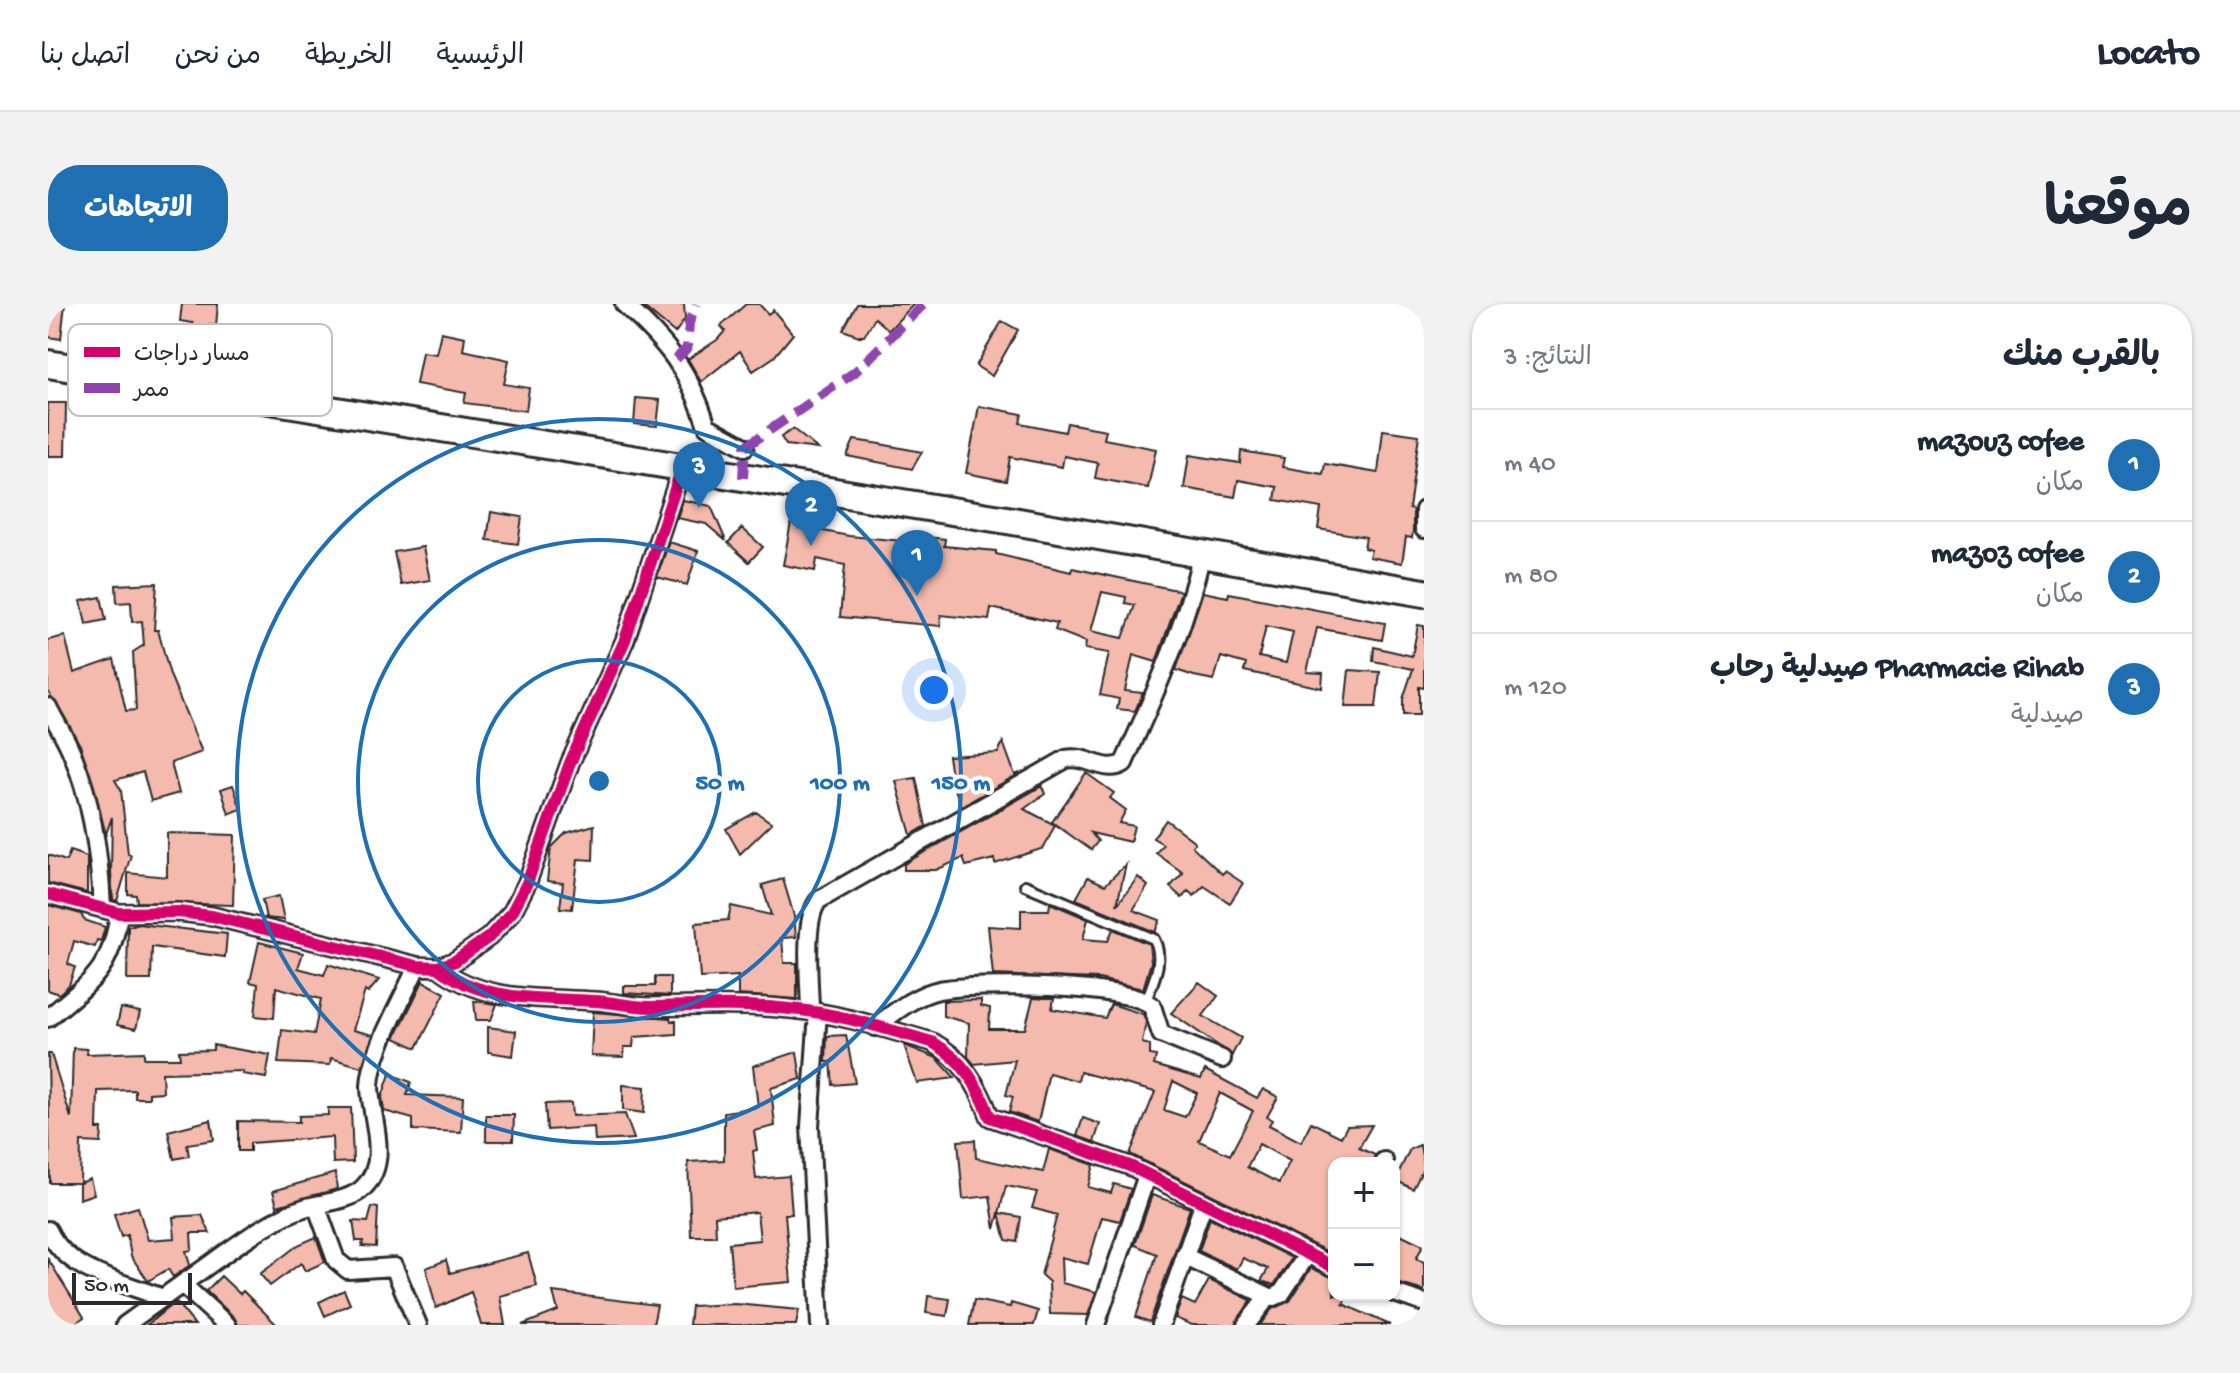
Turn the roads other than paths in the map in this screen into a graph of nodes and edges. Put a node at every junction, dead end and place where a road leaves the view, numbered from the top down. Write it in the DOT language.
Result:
graph roads {
  1 [pos="624,304"];
  2 [pos="48,364"];
  3 [pos="68,367"];
  4 [pos="332,411"];
  5 [pos="745,447"];
  6 [pos="682,468"];
  7 [pos="1424,510"];
  8 [pos="1424,529"];
  9 [pos="1202,553"];
  10 [pos="1424,593"];
  11 [pos="48,707"];
  12 [pos="1025,885"];
  13 [pos="48,894"];
  14 [pos="111,911"];
  15 [pos="417,966"];
  16 [pos="438,967"];
  17 [pos="1146,1001"];
  18 [pos="814,1012"];
  19 [pos="48,1018"];
  20 [pos="875,1027"];
  21 [pos="1222,1059"];
  22 [pos="1147,1175"];
  23 [pos="1204,1202"];
  24 [pos="316,1205"];
  25 [pos="48,1230"];
  26 [pos="1307,1255"];
  27 [pos="1184,1256"];
  28 [pos="1328,1260"];
  29 [pos="182,1284"];
  30 [pos="1400,1295"];
  31 [pos="160,1297"];
  32 [pos="1267,1298"];
  33 [pos="1424,1303"];
  34 [pos="125,1325"];
  35 [pos="227,1325"];
  36 [pos="418,1325"];
  37 [pos="820,1325"];
  38 [pos="1096,1325"];
  39 [pos="1161,1325"];
  40 [pos="1246,1325"];
  1 -- 5 [label="street"];
  2 -- 3 [label="main road"];
  4 -- 6 [label="main road"];
  6 -- 9 [label="main road"];
  6 -- 16 [label="street"];
  7 -- 8 [label="street"];
  9 -- 10 [label="main road"];
  9 -- 18 [label="street"];
  11 -- 14 [label="street"];
  12 -- 17 [label="lane"];
  13 -- 14 [label="street"];
  14 -- 15 [label="street"];
  14 -- 19 [label="street"];
  15 -- 16 [label="street"];
  15 -- 24 [label="street"];
  16 -- 18 [label="street"];
  17 -- 20 [label="street"];
  17 -- 21 [label="street"];
  18 -- 20 [label="street"];
  18 -- 37 [label="street"];
  20 -- 22 [label="street"];
  22 -- 23 [label="street"];
  22 -- 38 [label="street"];
  23 -- 26 [label="street"];
  23 -- 27 [label="street"];
  24 -- 29 [label="street"];
  24 -- 36 [label="street"];
  25 -- 31 [label="street"];
  26 -- 28 [label="street"];
  26 -- 32 [label="street"];
  27 -- 32 [label="street"];
  27 -- 39 [label="street"];
  29 -- 31 [label="street"];
  29 -- 35 [label="street"];
  30 -- 33 [label="street"];
  31 -- 34 [label="street"];
  32 -- 40 [label="street"];
}
